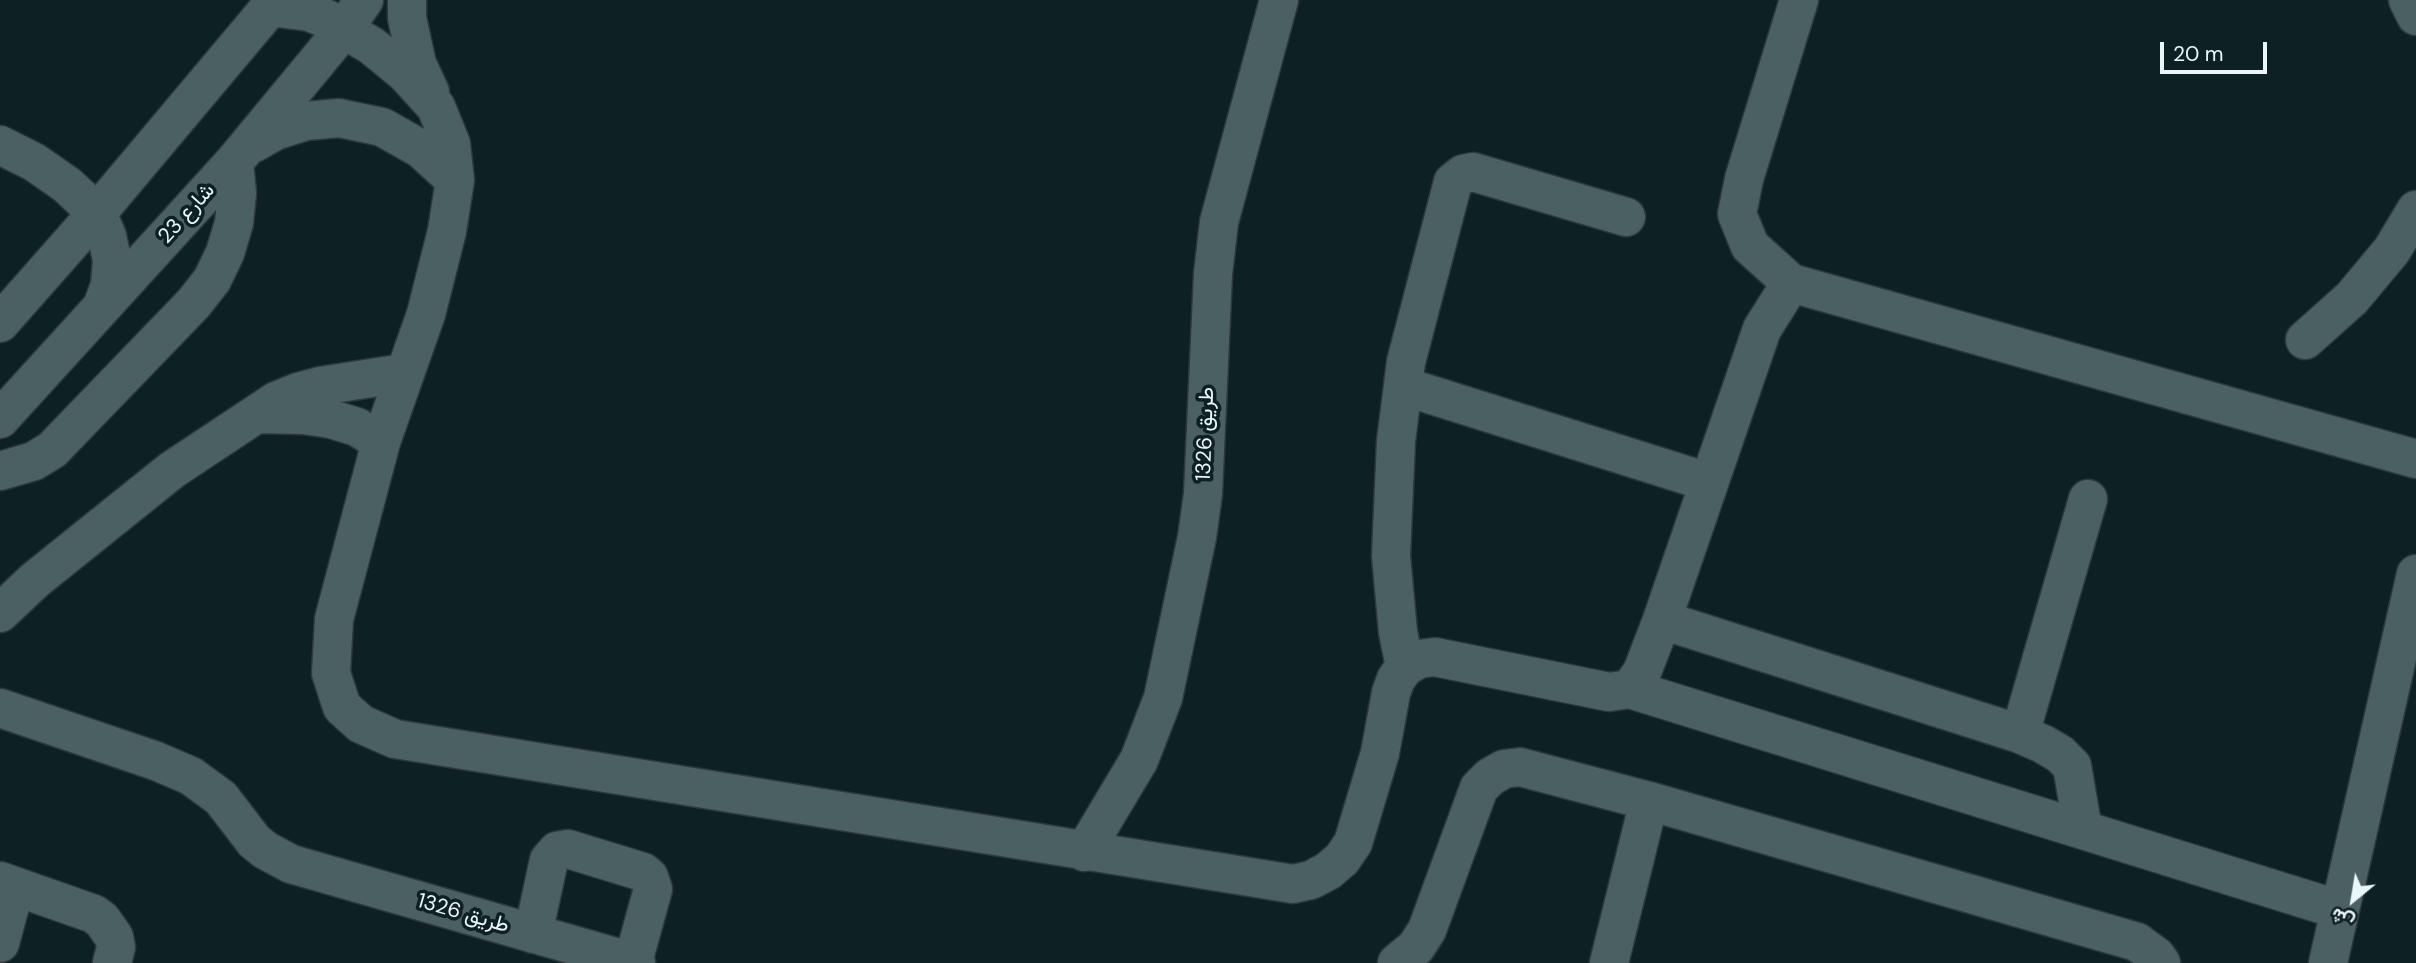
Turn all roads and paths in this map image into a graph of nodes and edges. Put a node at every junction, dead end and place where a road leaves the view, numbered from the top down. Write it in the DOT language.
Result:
graph roads {
  1 [pos="407,0"];
  2 [pos="1279,0"];
  3 [pos="1799,0"];
  4 [pos="2408,0"];
  5 [pos="273,4"];
  6 [pos="354,14"];
  7 [pos="2416,16"];
  8 [pos="436,107"];
  9 [pos="0,145"];
  10 [pos="241,155"];
  11 [pos="455,180"];
  12 [pos="2416,210"];
  13 [pos="97,213"];
  14 [pos="1626,217"];
  15 [pos="1791,283"];
  16 [pos="101,309"];
  17 [pos="0,323"];
  18 [pos="2305,340"];
  19 [pos="404,373"];
  20 [pos="1403,386"];
  21 [pos="255,413"];
  22 [pos="0,419"];
  23 [pos="381,442"];
  24 [pos="2416,459"];
  25 [pos="0,471"];
  26 [pos="1709,482"];
  27 [pos="2088,499"];
  28 [pos="2416,574"];
  29 [pos="0,613"];
  30 [pos="1662,620"];
  31 [pos="1405,667"];
  32 [pos="1630,689"];
  33 [pos="0,708"];
  34 [pos="2020,734"];
  35 [pos="1649,802"];
  36 [pos="2083,830"];
  37 [pos="1084,852"];
  38 [pos="8,884"];
  39 [pos="2340,910"];
  40 [pos="533,934"];
  41 [pos="0,943"];
  42 [pos="112,963"];
  43 [pos="634,963"];
  44 [pos="1397,963"];
  45 [pos="1609,963"];
  46 [pos="2161,963"];
  47 [pos="2328,963"];
  1 -- 8 [label="street"];
  2 -- 37 [label="street, طريق 1326"];
  3 -- 15 [label="street"];
  4 -- 7 [label="street"];
  5 -- 6 [label="street"];
  5 -- 13 [label="street"];
  6 -- 8 [label="street"];
  6 -- 10 [label="street, شارع 23"];
  8 -- 11 [label="street"];
  9 -- 13 [label="street"];
  10 -- 11 [label="street"];
  10 -- 16 [label="street, شارع 23"];
  10 -- 25 [label="street"];
  11 -- 19 [label="street"];
  12 -- 18 [label="street"];
  13 -- 16 [label="street"];
  13 -- 17 [label="street"];
  14 -- 20 [label="street"];
  15 -- 24 [label="street"];
  15 -- 26 [label="street"];
  16 -- 22 [label="street, شارع 23"];
  19 -- 21 [label="street"];
  19 -- 23 [label="street"];
  20 -- 26 [label="street"];
  20 -- 31 [label="street"];
  21 -- 23 [label="street"];
  21 -- 29 [label="street"];
  23 -- 37 [label="street"];
  26 -- 30 [label="street"];
  27 -- 34 [label="street"];
  28 -- 39 [label="street"];
  30 -- 32 [label="street"];
  30 -- 34 [label="street"];
  31 -- 32 [label="street"];
  31 -- 37 [label="street"];
  32 -- 36 [label="street"];
  33 -- 40 [label="street, طريق 1326"];
  34 -- 36 [label="street"];
  35 -- 44 [label="street"];
  35 -- 45 [label="street"];
  35 -- 46 [label="street"];
  36 -- 39 [label="street"];
  38 -- 41 [label="street"];
  38 -- 42 [label="street"];
  39 -- 47 [label="street"];
  40 -- 43 [label="street, طريق 1326"];
  40 -- 43 [label="street"];
}
